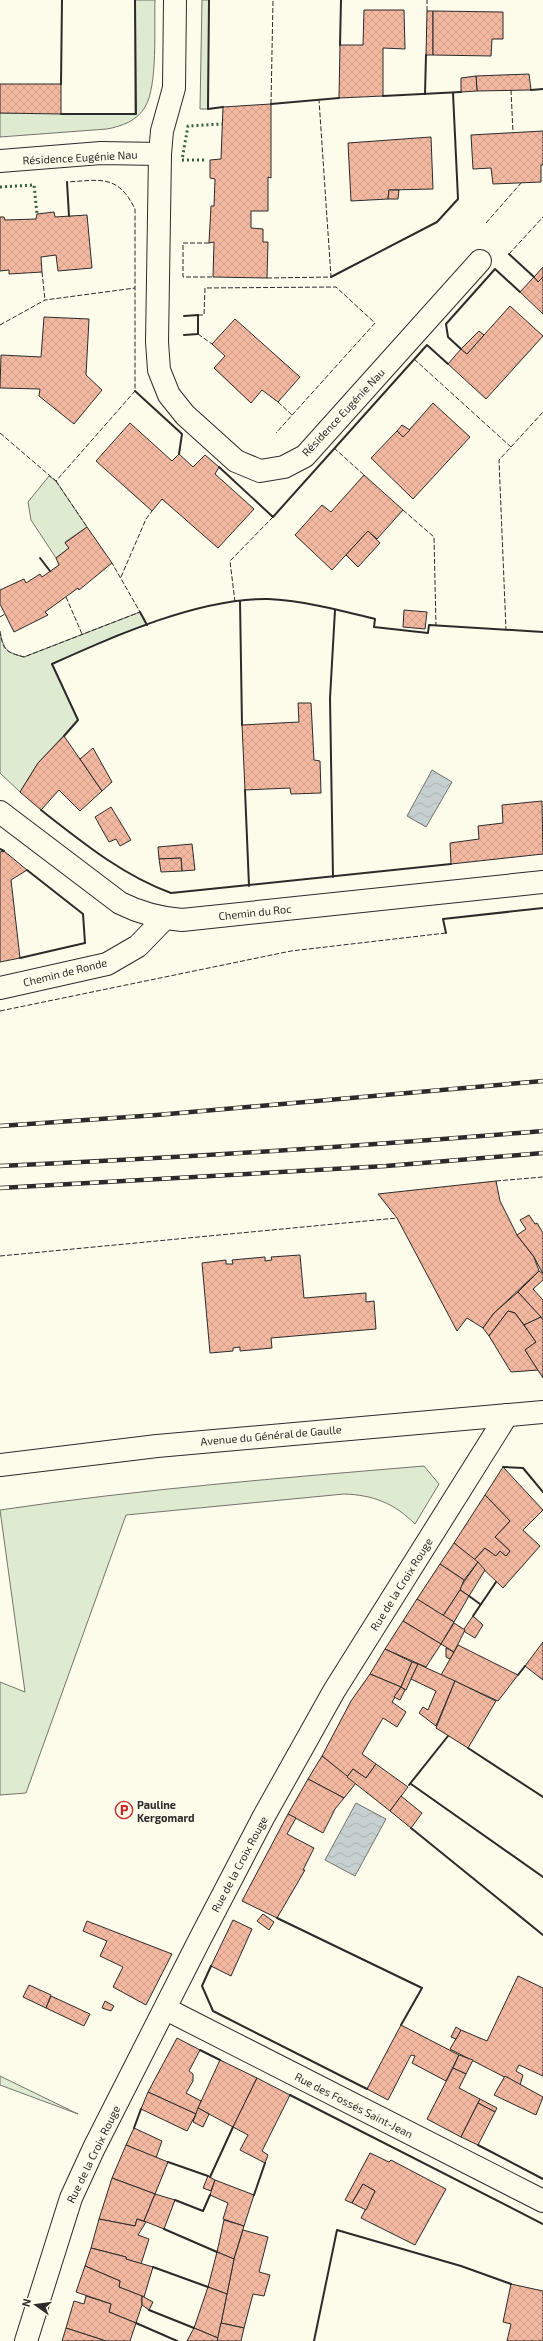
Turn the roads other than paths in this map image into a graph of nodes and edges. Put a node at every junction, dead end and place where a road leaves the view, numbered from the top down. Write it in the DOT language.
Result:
graph roads {
  1 [pos="175,0"];
  2 [pos="160,154"];
  3 [pos="0,161"];
  4 [pos="480,261"];
  5 [pos="0,812"];
  6 [pos="543,882"];
  7 [pos="164,919"];
  8 [pos="0,988"];
  9 [pos="543,1412"];
  10 [pos="507,1414"];
  11 [pos="0,1465"];
  12 [pos="166,2009"];
  13 [pos="543,2201"];
  14 [pos="26,2341"];
  1 -- 2 [label="street, Résidence Eugénie Nau"];
  2 -- 3 [label="street, Résidence Eugénie Nau"];
  2 -- 4 [label="street, Résidence Eugénie Nau"];
  5 -- 7 [label="street, Chemin du Roc"];
  6 -- 7 [label="street, Chemin du Roc"];
  7 -- 8 [label="street, Chemin de Ronde"];
  9 -- 10 [label="street, Avenue du Général de Gaulle"];
  10 -- 11 [label="street, Avenue du Général de Gaulle"];
  10 -- 12 [label="street, Rue de la Croix Rouge"];
  12 -- 13 [label="street, Rue des Fossés Saint-Jean"];
  12 -- 14 [label="street, Rue de la Croix Rouge"];
}
